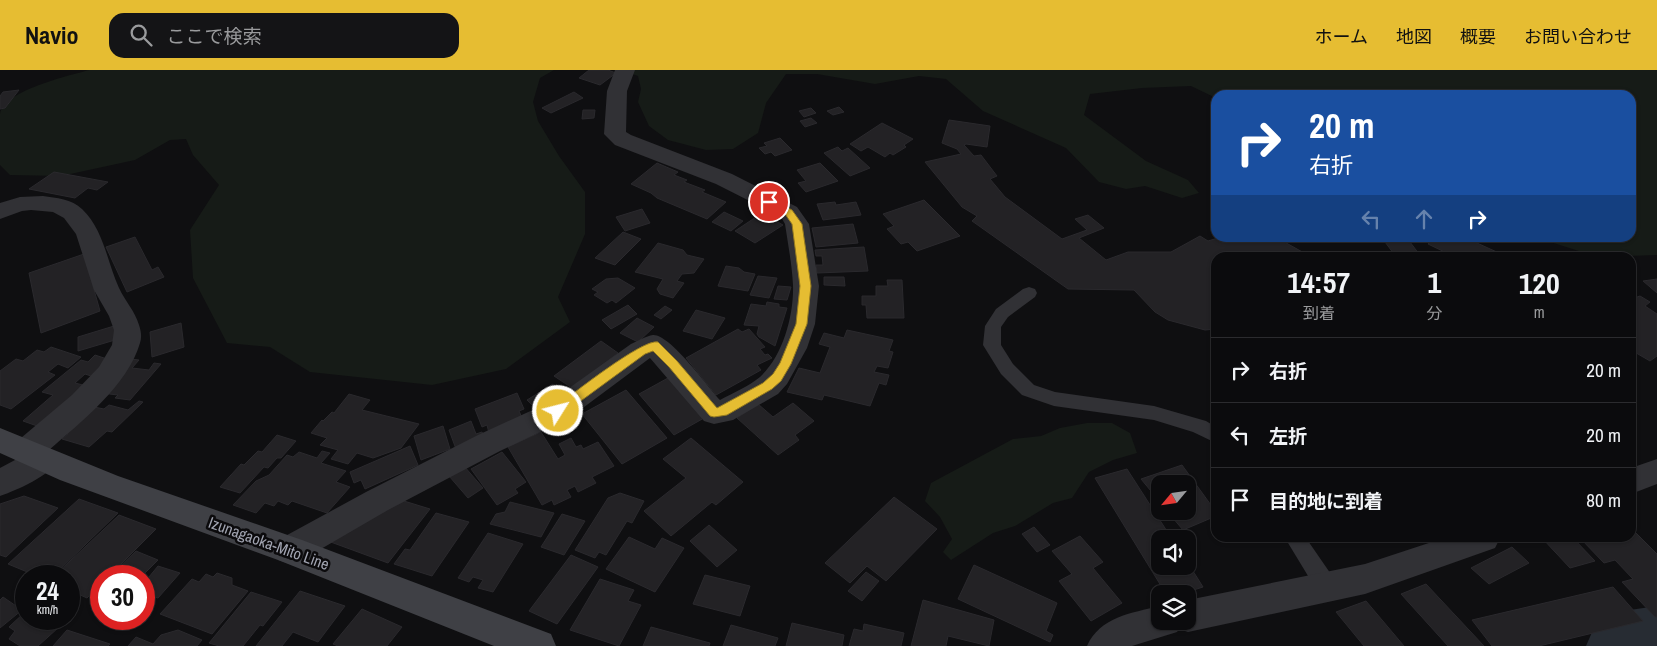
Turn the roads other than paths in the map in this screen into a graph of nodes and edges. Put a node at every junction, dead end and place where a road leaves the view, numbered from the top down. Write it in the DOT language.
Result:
graph roads {
  1 [pos="625,70"];
  2 [pos="0,212"];
  3 [pos="1030,292"];
  4 [pos="1211,433"];
  5 [pos="23,451"];
  6 [pos="1657,471"];
  7 [pos="1636,479"];
  8 [pos="0,483"];
  9 [pos="1298,542"];
  10 [pos="1472,542"];
  11 [pos="290,550"];
  12 [pos="1327,587"];
  13 [pos="1196,614"];
  14 [pos="1151,625"];
  15 [pos="538,646"];
  16 [pos="1105,646"];
  1 -- 11 [label="street"];
  2 -- 5 [label="street"];
  3 -- 4 [label="lane"];
  5 -- 8 [label="street"];
  5 -- 11 [label="main road, Izunagaoka-Mito Line"];
  6 -- 7 [label="street"];
  9 -- 12 [label="lane"];
  10 -- 12 [label="street"];
  11 -- 15 [label="main road, Izunagaoka-Mito Line"];
  12 -- 13 [label="street"];
  14 -- 16 [label="street"];
}
